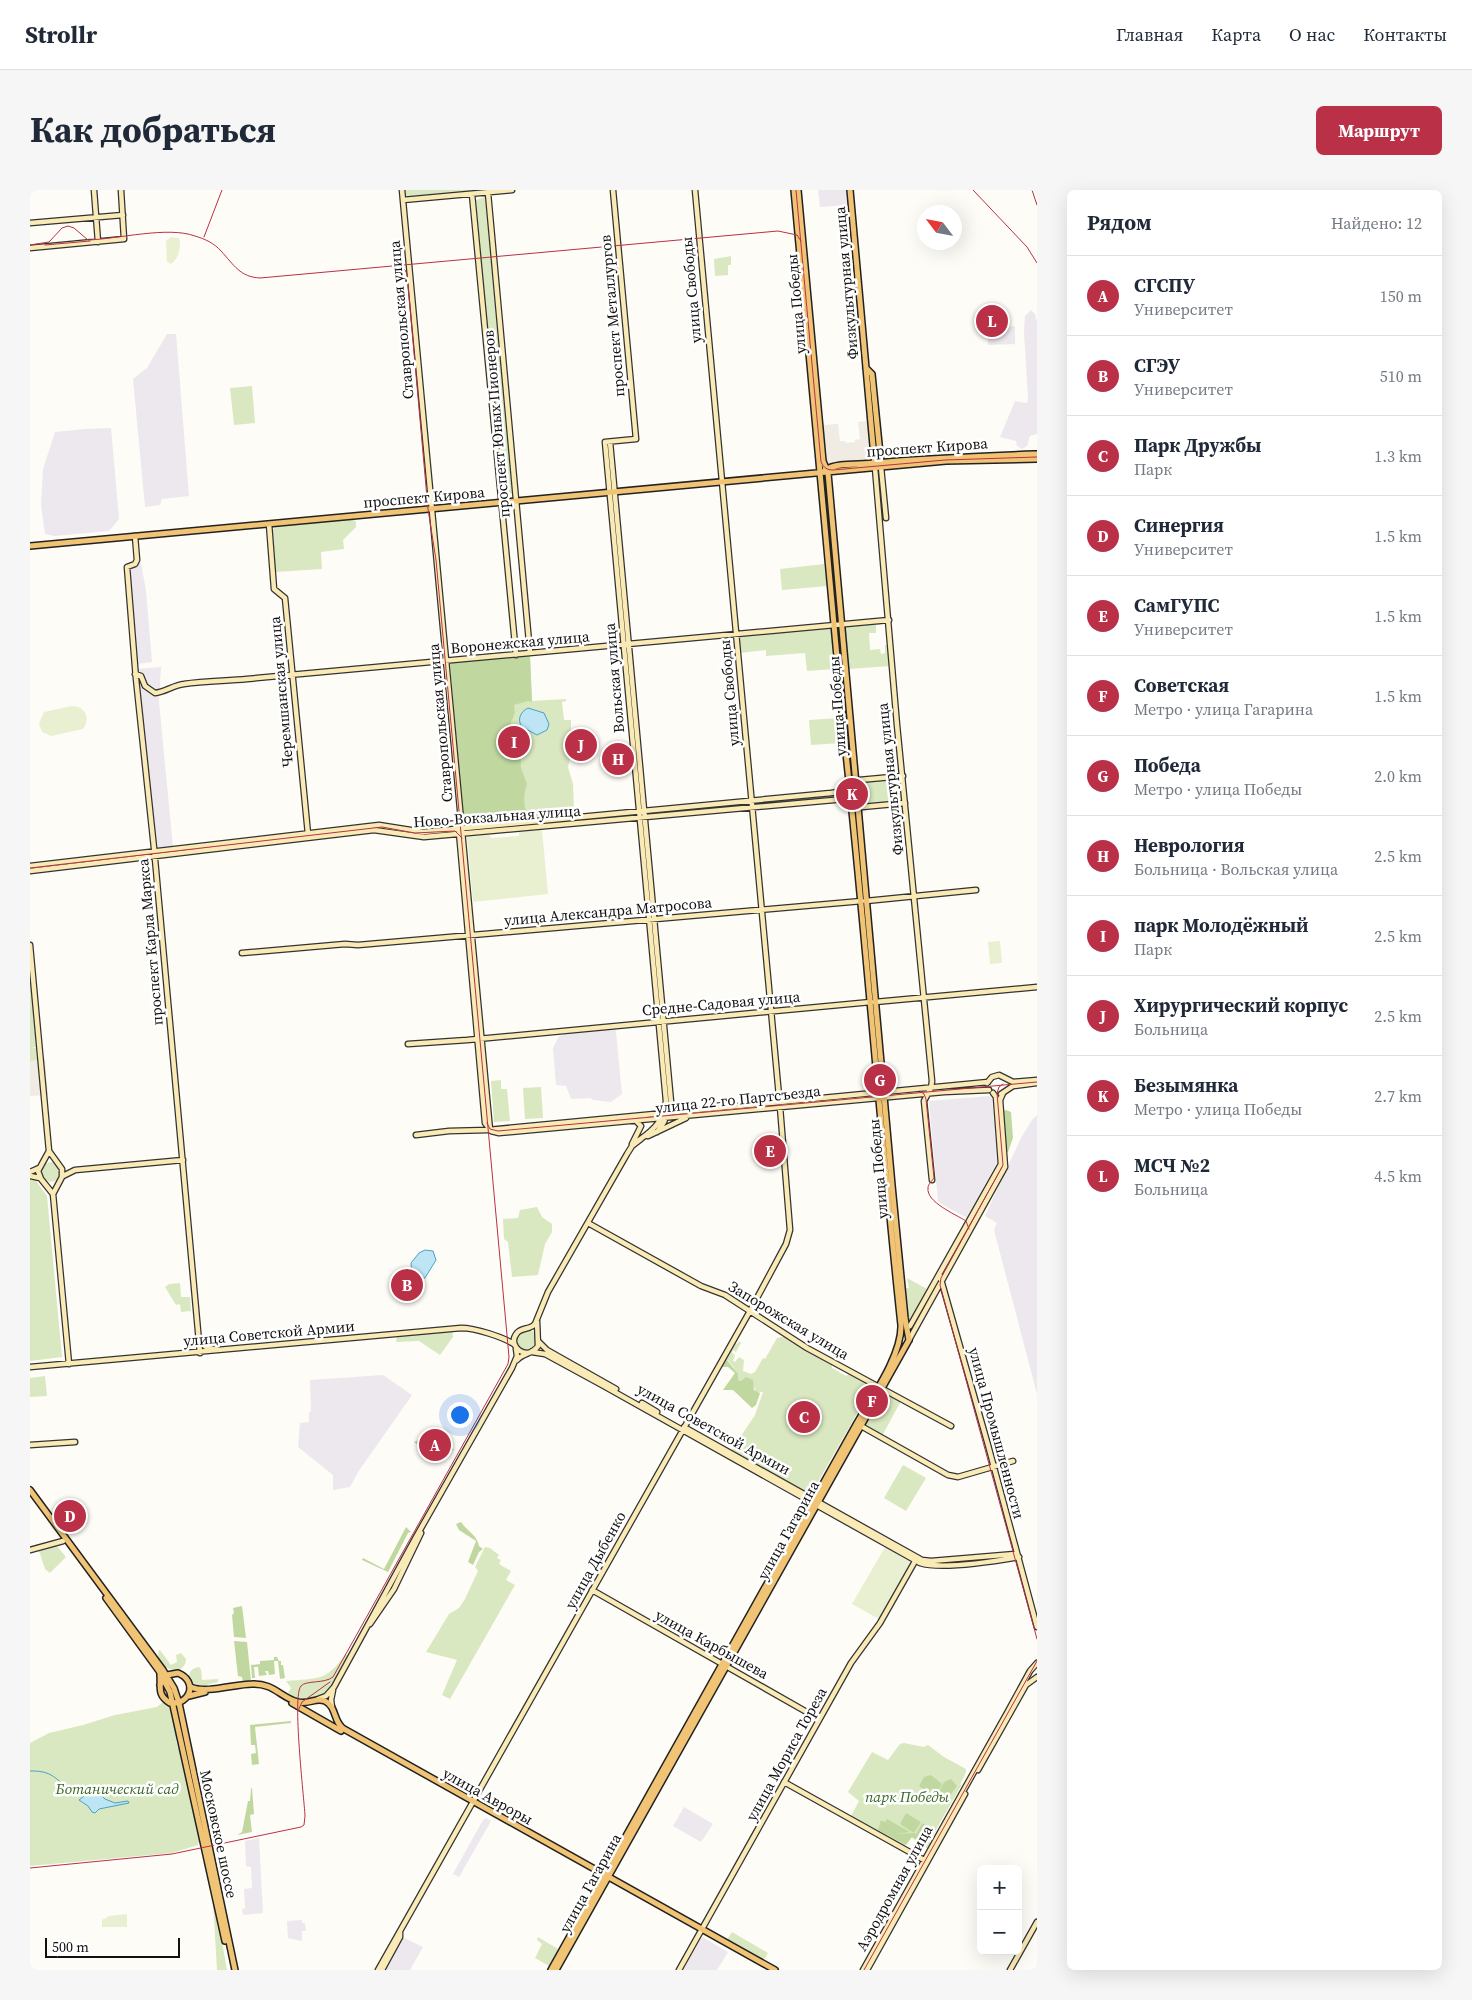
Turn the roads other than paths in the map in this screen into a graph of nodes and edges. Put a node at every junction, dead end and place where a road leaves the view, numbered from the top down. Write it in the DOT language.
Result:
graph roads {
  1 [pos="94,190"];
  2 [pos="121,190"];
  3 [pos="402,190"];
  4 [pos="512,190"];
  5 [pos="613,190"];
  6 [pos="695,190"];
  7 [pos="794,190"];
  8 [pos="798,190"];
  9 [pos="850,190"];
  10 [pos="488,193"];
  11 [pos="472,194"];
  12 [pos="403,200"];
  13 [pos="123,215"];
  14 [pos="96,218"];
  15 [pos="30,224"];
  16 [pos="98,242"];
  17 [pos="30,248"];
  18 [pos="818,423"];
  19 [pos="607,442"];
  20 [pos="1037,454"];
  21 [pos="1020,457"];
  22 [pos="1037,459"];
  23 [pos="878,465"];
  24 [pos="827,471"];
  25 [pos="820,474"];
  26 [pos="829,481"];
  27 [pos="722,482"];
  28 [pos="821,482"];
  29 [pos="612,492"];
  30 [pos="516,501"];
  31 [pos="502,502"];
  32 [pos="432,509"];
  33 [pos="269,524"];
  34 [pos="135,536"];
  35 [pos="30,546"];
  36 [pos="889,620"];
  37 [pos="842,624"];
  38 [pos="835,625"];
  39 [pos="736,634"];
  40 [pos="626,644"];
  41 [pos="530,653"];
  42 [pos="516,655"];
  43 [pos="447,661"];
  44 [pos="135,674"];
  45 [pos="292,674"];
  46 [pos="903,776"];
  47 [pos="852,777"];
  48 [pos="853,785"];
  49 [pos="752,800"];
  50 [pos="854,801"];
  51 [pos="905,802"];
  52 [pos="752,807"];
  53 [pos="642,810"];
  54 [pos="642,817"];
  55 [pos="461,831"];
  56 [pos="308,834"];
  57 [pos="154,854"];
  58 [pos="30,866"];
  59 [pos="30,871"];
  60 [pos="976,890"];
  61 [pos="914,895"];
  62 [pos="864,901"];
  63 [pos="762,910"];
  64 [pos="652,920"];
  65 [pos="470,936"];
  66 [pos="30,945"];
  67 [pos="242,953"];
  68 [pos="1037,987"];
  69 [pos="924,997"];
  70 [pos="873,1002"];
  71 [pos="772,1012"];
  72 [pos="661,1021"];
  73 [pos="480,1038"];
  74 [pos="408,1044"];
  75 [pos="1009,1080"];
  76 [pos="988,1082"];
  77 [pos="1035,1082"];
  78 [pos="931,1088"];
  79 [pos="1009,1088"];
  80 [pos="991,1091"];
  81 [pos="927,1094"];
  82 [pos="1003,1094"];
  83 [pos="882,1095"];
  84 [pos="671,1102"];
  85 [pos="780,1104"];
  86 [pos="677,1111"];
  87 [pos="666,1113"];
  88 [pos="689,1116"];
  89 [pos="663,1119"];
  90 [pos="636,1121"];
  91 [pos="490,1130"];
  92 [pos="658,1132"];
  93 [pos="416,1134"];
  94 [pos="639,1140"];
  95 [pos="49,1151"];
  96 [pos="626,1154"];
  97 [pos="183,1160"];
  98 [pos="43,1162"];
  99 [pos="59,1164"];
  100 [pos="39,1168"];
  101 [pos="75,1170"];
  102 [pos="30,1172"];
  103 [pos="30,1176"];
  104 [pos="41,1179"];
  105 [pos="60,1179"];
  106 [pos="932,1180"];
  107 [pos="45,1183"];
  108 [pos="53,1194"];
  109 [pos="787,1194"];
  110 [pos="588,1223"];
  111 [pos="898,1270"];
  112 [pos="940,1276"];
  113 [pos="942,1282"];
  114 [pos="934,1291"];
  115 [pos="750,1311"];
  116 [pos="537,1319"];
  117 [pos="526,1328"];
  118 [pos="907,1328"];
  119 [pos="538,1334"];
  120 [pos="515,1337"];
  121 [pos="900,1337"];
  122 [pos="909,1340"];
  123 [pos="508,1341"];
  124 [pos="199,1342"];
  125 [pos="539,1342"];
  126 [pos="516,1347"];
  127 [pos="221,1351"];
  128 [pos="200,1353"];
  129 [pos="530,1353"];
  130 [pos="69,1364"];
  131 [pos="30,1368"];
  132 [pos="512,1368"];
  133 [pos="583,1373"];
  134 [pos="880,1387"];
  135 [pos="861,1426"];
  136 [pos="950,1426"];
  137 [pos="683,1428"];
  138 [pos="75,1442"];
  139 [pos="30,1445"];
  140 [pos="1013,1461"];
  141 [pos="994,1467"];
  142 [pos="30,1492"];
  143 [pos="815,1502"];
  144 [pos="64,1540"];
  145 [pos="1016,1549"];
  146 [pos="30,1550"];
  147 [pos="1013,1554"];
  148 [pos="1019,1557"];
  149 [pos="914,1558"];
  150 [pos="973,1560"];
  151 [pos="592,1590"];
  152 [pos="1037,1627"];
  153 [pos="1037,1663"];
  154 [pos="724,1666"];
  155 [pos="161,1670"];
  156 [pos="174,1673"];
  157 [pos="165,1677"];
  158 [pos="1037,1677"];
  159 [pos="160,1685"];
  160 [pos="191,1687"];
  161 [pos="334,1687"];
  162 [pos="187,1698"];
  163 [pos="316,1700"];
  164 [pos="176,1703"];
  165 [pos="333,1710"];
  166 [pos="180,1712"];
  167 [pos="311,1714"];
  168 [pos="819,1719"];
  169 [pos="323,1720"];
  170 [pos="784,1782"];
  171 [pos="472,1803"];
  172 [pos="924,1860"];
  173 [pos="605,1878"];
  174 [pos="1037,1922"];
  175 [pos="701,1930"];
  176 [pos="400,1934"];
  177 [pos="233,1970"];
  178 [pos="378,1970"];
  179 [pos="382,1970"];
  180 [pos="552,1970"];
  181 [pos="556,1970"];
  182 [pos="679,1970"];
  183 [pos="770,1970"];
  184 [pos="775,1970"];
  185 [pos="863,1970"];
  186 [pos="867,1970"];
  187 [pos="1010,1970"];
  1 -- 14 [label="main road"];
  2 -- 13 [label="main road"];
  3 -- 12 [label="main road, Ставропольская улица"];
  4 -- 10 [label="main road"];
  5 -- 19 [label="main road, проспект Металлургов"];
  6 -- 27 [label="main road, улица Свободы"];
  7 -- 18 [label="main road, улица Победы"];
  8 -- 18 [label="main road, улица Победы"];
  9 -- 23 [label="main road, Физкультурная улица"];
  10 -- 11 [label="main road"];
  10 -- 30 [label="main road, проспект Юных Пионеров"];
  11 -- 12 [label="main road"];
  11 -- 31 [label="main road, проспект Юных Пионеров"];
  12 -- 32 [label="main road, Ставропольская улица"];
  13 -- 14 [label="main road"];
  13 -- 16 [label="main road"];
  14 -- 15 [label="main road"];
  14 -- 16 [label="main road"];
  16 -- 17 [label="main road"];
  18 -- 24 [label="main road, улица Победы"];
  18 -- 25 [label="main road, улица Победы"];
  19 -- 29 [label="main road, Вольская улица"];
  20 -- 21 [label="main road, проспект Кирова"];
  21 -- 22 [label="main road, проспект Кирова"];
  21 -- 23 [label="main road, проспект Кирова"];
  23 -- 24 [label="main road, проспект Кирова"];
  23 -- 36 [label="main road, Физкультурная улица"];
  24 -- 25 [label="main road, проспект Кирова"];
  24 -- 26 [label="main road, улица Победы"];
  25 -- 27 [label="main road, проспект Кирова"];
  25 -- 28 [label="main road, улица Победы"];
  26 -- 28 [label="main road"];
  26 -- 37 [label="main road, улица Победы"];
  27 -- 29 [label="main road, проспект Кирова"];
  27 -- 39 [label="main road, улица Свободы"];
  28 -- 38 [label="main road, улица Победы"];
  29 -- 30 [label="main road, проспект Кирова"];
  29 -- 40 [label="main road, Вольская улица"];
  30 -- 31 [label="main road, проспект Кирова"];
  30 -- 41 [label="main road, проспект Юных Пионеров"];
  31 -- 32 [label="main road, проспект Кирова"];
  31 -- 42 [label="main road, проспект Юных Пионеров"];
  32 -- 33 [label="main road, проспект Кирова"];
  32 -- 43 [label="main road, Ставропольская улица"];
  33 -- 34 [label="main road, проспект Кирова"];
  33 -- 45 [label="main road, Черемшанская улица"];
  34 -- 35 [label="main road, проспект Кирова"];
  34 -- 44 [label="main road, проспект Карла Маркса"];
  36 -- 37 [label="main road, Воронежская улица"];
  36 -- 46 [label="main road, Физкультурная улица"];
  37 -- 38 [label="main road, Воронежская улица"];
  37 -- 47 [label="main road, улица Победы"];
  38 -- 39 [label="main road, Воронежская улица"];
  38 -- 47 [label="main road, улица Победы"];
  39 -- 40 [label="main road, Воронежская улица"];
  39 -- 49 [label="main road, улица Свободы"];
  40 -- 41 [label="main road, Воронежская улица"];
  40 -- 53 [label="main road, Вольская улица"];
  41 -- 42 [label="main road, Воронежская улица"];
  42 -- 43 [label="main road, Воронежская улица"];
  43 -- 45 [label="main road, Воронежская улица"];
  43 -- 55 [label="main road, Ставропольская улица"];
  44 -- 45 [label="main road, Воронежская улица"];
  44 -- 57 [label="main road, проспект Карла Маркса"];
  45 -- 56 [label="main road, Черемшанская улица"];
  46 -- 48 [label="main road, Ново-Вокзальная улица"];
  46 -- 51 [label="main road, Физкультурная улица"];
  47 -- 48 [label="main road, улица Победы"];
  48 -- 49 [label="main road, Ново-Вокзальная улица"];
  48 -- 50 [label="main road, улица Победы"];
  49 -- 52 [label="main road, улица Свободы"];
  49 -- 53 [label="main road, Ново-Вокзальная улица"];
  50 -- 51 [label="main road, Ново-Вокзальная улица"];
  50 -- 52 [label="main road, Ново-Вокзальная улица"];
  50 -- 62 [label="main road, улица Победы"];
  51 -- 61 [label="main road, Физкультурная улица"];
  52 -- 54 [label="main road, Ново-Вокзальная улица"];
  52 -- 63 [label="main road, улица Свободы"];
  53 -- 54 [label="main road, Вольская улица"];
  53 -- 55 [label="main road, Ново-Вокзальная улица"];
  54 -- 55 [label="main road, Ново-Вокзальная улица"];
  54 -- 64 [label="main road, Вольская улица"];
  55 -- 56 [label="main road, Ново-Вокзальная улица"];
  55 -- 57 [label="main road, Ново-Вокзальная улица"];
  55 -- 65 [label="main road, Ставропольская улица"];
  56 -- 57 [label="main road, Ново-Вокзальная улица"];
  57 -- 58 [label="main road, Ново-Вокзальная улица"];
  57 -- 59 [label="main road, Ново-Вокзальная улица"];
  57 -- 97 [label="main road, проспект Карла Маркса"];
  60 -- 61 [label="main road, улица Александра Матросова"];
  61 -- 62 [label="main road, улица Александра Матросова"];
  61 -- 69 [label="main road, Физкультурная улица"];
  62 -- 63 [label="main road, улица Александра Матросова"];
  62 -- 70 [label="main road, улица Победы"];
  63 -- 64 [label="main road, улица Александра Матросова"];
  63 -- 71 [label="main road, улица Свободы"];
  64 -- 65 [label="main road, улица Александра Матросова"];
  64 -- 72 [label="main road, Вольская улица"];
  65 -- 67 [label="main road, улица Александра Матросова"];
  65 -- 73 [label="main road, Ставропольская улица"];
  66 -- 95 [label="main road"];
  68 -- 69 [label="main road, Средне-Садовая улица"];
  69 -- 70 [label="main road, Средне-Садовая улица"];
  69 -- 78 [label="main road, Физкультурная улица"];
  70 -- 71 [label="main road, Средне-Садовая улица"];
  70 -- 83 [label="main road, улица Победы"];
  71 -- 72 [label="main road, Средне-Садовая улица"];
  71 -- 85 [label="main road, улица Свободы"];
  72 -- 73 [label="main road, Средне-Садовая улица"];
  72 -- 84 [label="main road, Вольская улица"];
  72 -- 87 [label="main road, Вольская улица"];
  73 -- 74 [label="main road, Средне-Садовая улица"];
  73 -- 91 [label="main road, Ставропольская улица"];
  75 -- 76 [label="main road"];
  75 -- 77 [label="main road"];
  75 -- 79 [label="main road"];
  76 -- 78 [label="main road, улица 22-го Партсъезда"];
  76 -- 80 [label="main road"];
  77 -- 79 [label="main road"];
  78 -- 81 [label="main road"];
  78 -- 83 [label="main road, улица 22-го Партсъезда"];
  79 -- 82 [label="main road"];
  80 -- 81 [label="main road, улица 22-го Партсъезда"];
  80 -- 82 [label="main road"];
  80 -- 112 [label="main road, улица Гагарина"];
  81 -- 83 [label="main road, улица 22-го Партсъезда"];
  81 -- 106 [label="main road"];
  82 -- 113 [label="main road, улица Гагарина"];
  83 -- 85 [label="main road, улица 22-го Партсъезда"];
  83 -- 111 [label="main road, улица Победы"];
  84 -- 86 [label="main road"];
  84 -- 87 [label="main road, Вольская улица"];
  85 -- 86 [label="main road, улица 22-го Партсъезда"];
  85 -- 88 [label="main road, улица 22-го Партсъезда"];
  85 -- 109 [label="main road, улица Свободы"];
  86 -- 87 [label="main road, улица 22-го Партсъезда"];
  87 -- 89 [label="main road, Вольская улица"];
  87 -- 91 [label="main road, улица 22-го Партсъезда"];
  88 -- 89 [label="main road, улица 22-го Партсъезда"];
  88 -- 92 [label="main road"];
  89 -- 90 [label="main road, улица 22-го Партсъезда"];
  89 -- 92 [label="main road, Вольская улица"];
  89 -- 94 [label="main road, Вольская улица"];
  90 -- 91 [label="main road, улица 22-го Партсъезда"];
  90 -- 96 [label="main road"];
  91 -- 93 [label="main road, улица 22-го Партсъезда"];
  92 -- 94 [label="main road"];
  94 -- 96 [label="main road, Вольская улица"];
  95 -- 98 [label="main road"];
  95 -- 99 [label="main road"];
  96 -- 110 [label="main road"];
  97 -- 101 [label="main road"];
  97 -- 124 [label="main road, проспект Карла Маркса"];
  98 -- 99 [label="main road"];
  98 -- 100 [label="main road"];
  99 -- 101 [label="main road"];
  99 -- 105 [label="main road"];
  100 -- 102 [label="main road"];
  100 -- 104 [label="main road"];
  101 -- 105 [label="main road"];
  103 -- 104 [label="main road"];
  104 -- 107 [label="main road"];
  105 -- 107 [label="main road"];
  105 -- 108 [label="main road"];
  107 -- 108 [label="main road"];
  108 -- 130 [label="main road"];
  109 -- 115 [label="main road, улица Дыбенко"];
  110 -- 115 [label="main road, Запорожская улица"];
  110 -- 116 [label="main road"];
  111 -- 118 [label="main road, улица Победы"];
  111 -- 121 [label="main road, улица Победы"];
  112 -- 113 [label="main road, улица Промышленности"];
  112 -- 114 [label="main road, улица Гагарина"];
  113 -- 114 [label="main road, улица Гагарина"];
  113 -- 141 [label="main road, улица Промышленности"];
  114 -- 118 [label="main road, улица Гагарина"];
  114 -- 122 [label="main road, улица Гагарина"];
  115 -- 134 [label="main road, Запорожская улица"];
  115 -- 137 [label="main road, улица Дыбенко"];
  116 -- 117 [label="main road"];
  116 -- 119 [label="main road"];
  117 -- 119 [label="main road"];
  117 -- 120 [label="main road"];
  118 -- 121 [label="main road"];
  118 -- 122 [label="main road, улица Победы"];
  119 -- 125 [label="main road"];
  120 -- 123 [label="main road"];
  120 -- 126 [label="main road"];
  121 -- 122 [label="main road"];
  121 -- 134 [label="main road, улица Гагарина"];
  122 -- 134 [label="main road, улица Гагарина"];
  123 -- 126 [label="main road, улица Советской Армии"];
  123 -- 127 [label="main road, улица Советской Армии"];
  124 -- 127 [label="main road"];
  124 -- 128 [label="main road, проспект Карла Маркса"];
  125 -- 129 [label="main road"];
  125 -- 133 [label="main road, улица Советской Армии"];
  126 -- 129 [label="main road"];
  126 -- 132 [label="main road"];
  127 -- 128 [label="main road, улица Советской Армии"];
  128 -- 130 [label="main road, улица Советской Армии"];
  129 -- 132 [label="main road"];
  129 -- 133 [label="main road, улица Советской Армии"];
  130 -- 131 [label="main road, улица Советской Армии"];
  132 -- 161 [label="main road"];
  133 -- 137 [label="main road, улица Советской Армии"];
  134 -- 135 [label="main road, улица Гагарина"];
  134 -- 136 [label="main road, Запорожская улица"];
  134 -- 143 [label="main road, улица Гагарина"];
  135 -- 141 [label="main road"];
  135 -- 143 [label="main road, улица Гагарина"];
  137 -- 143 [label="main road, улица Советской Армии"];
  137 -- 151 [label="main road, улица Дыбенко"];
  138 -- 139 [label="main road"];
  140 -- 141 [label="main road"];
  141 -- 145 [label="main road, улица Промышленности"];
  142 -- 144 [label="main road, Московское шоссе"];
  142 -- 155 [label="main road, Московское шоссе"];
  143 -- 149 [label="main road, улица Советской Армии"];
  143 -- 154 [label="main road, улица Гагарина"];
  144 -- 146 [label="main road"];
  144 -- 155 [label="main road, Московское шоссе"];
  144 -- 157 [label="main road, Московское шоссе"];
  145 -- 147 [label="main road"];
  145 -- 148 [label="main road, улица Промышленности"];
  147 -- 148 [label="main road"];
  147 -- 150 [label="main road, улица Советской Армии"];
  148 -- 150 [label="main road, улица Советской Армии"];
  148 -- 152 [label="main road, улица Промышленности"];
  149 -- 150 [label="main road, улица Советской Армии"];
  149 -- 168 [label="main road, улица Мориса Тореза"];
  151 -- 154 [label="main road, улица Карбышева"];
  151 -- 171 [label="main road, улица Дыбенко"];
  153 -- 172 [label="main road, Аэродромная улица"];
  154 -- 168 [label="main road, улица Карбышева"];
  154 -- 173 [label="main road, улица Гагарина"];
  155 -- 156 [label="main road"];
  155 -- 157 [label="main road, Московское шоссе"];
  155 -- 159 [label="main road"];
  156 -- 157 [label="main road"];
  156 -- 160 [label="main road"];
  157 -- 159 [label="main road"];
  157 -- 164 [label="main road, Московское шоссе"];
  158 -- 186 [label="main road, Аэродромная улица"];
  159 -- 164 [label="main road, Московское шоссе"];
  160 -- 162 [label="main road"];
  160 -- 163 [label="main road, улица Авроры"];
  161 -- 163 [label="main road"];
  161 -- 165 [label="main road"];
  162 -- 164 [label="main road"];
  162 -- 166 [label="main road"];
  162 -- 167 [label="main road, улица Авроры"];
  163 -- 165 [label="main road, улица Авроры"];
  163 -- 167 [label="main road"];
  164 -- 166 [label="main road, Московское шоссе"];
  164 -- 177 [label="main road, Московское шоссе"];
  165 -- 169 [label="main road"];
  165 -- 171 [label="main road, улица Авроры"];
  166 -- 177 [label="main road, Московское шоссе"];
  167 -- 169 [label="main road, улица Авроры"];
  168 -- 170 [label="main road, улица Мориса Тореза"];
  169 -- 171 [label="main road, улица Авроры"];
  170 -- 172 [label="main road"];
  170 -- 175 [label="main road, улица Мориса Тореза"];
  171 -- 173 [label="main road, улица Авроры"];
  171 -- 176 [label="main road, улица Дыбенко"];
  172 -- 185 [label="main road, Аэродромная улица"];
  173 -- 175 [label="main road, улица Авроры"];
  173 -- 180 [label="main road, улица Гагарина"];
  173 -- 181 [label="main road, улица Гагарина"];
  174 -- 187 [label="main road"];
  175 -- 182 [label="main road, улица Мориса Тореза"];
  175 -- 183 [label="main road, улица Авроры"];
  175 -- 184 [label="main road, улица Авроры"];
  176 -- 178 [label="main road, улица Дыбенко"];
  176 -- 179 [label="main road, улица Дыбенко"];
}
